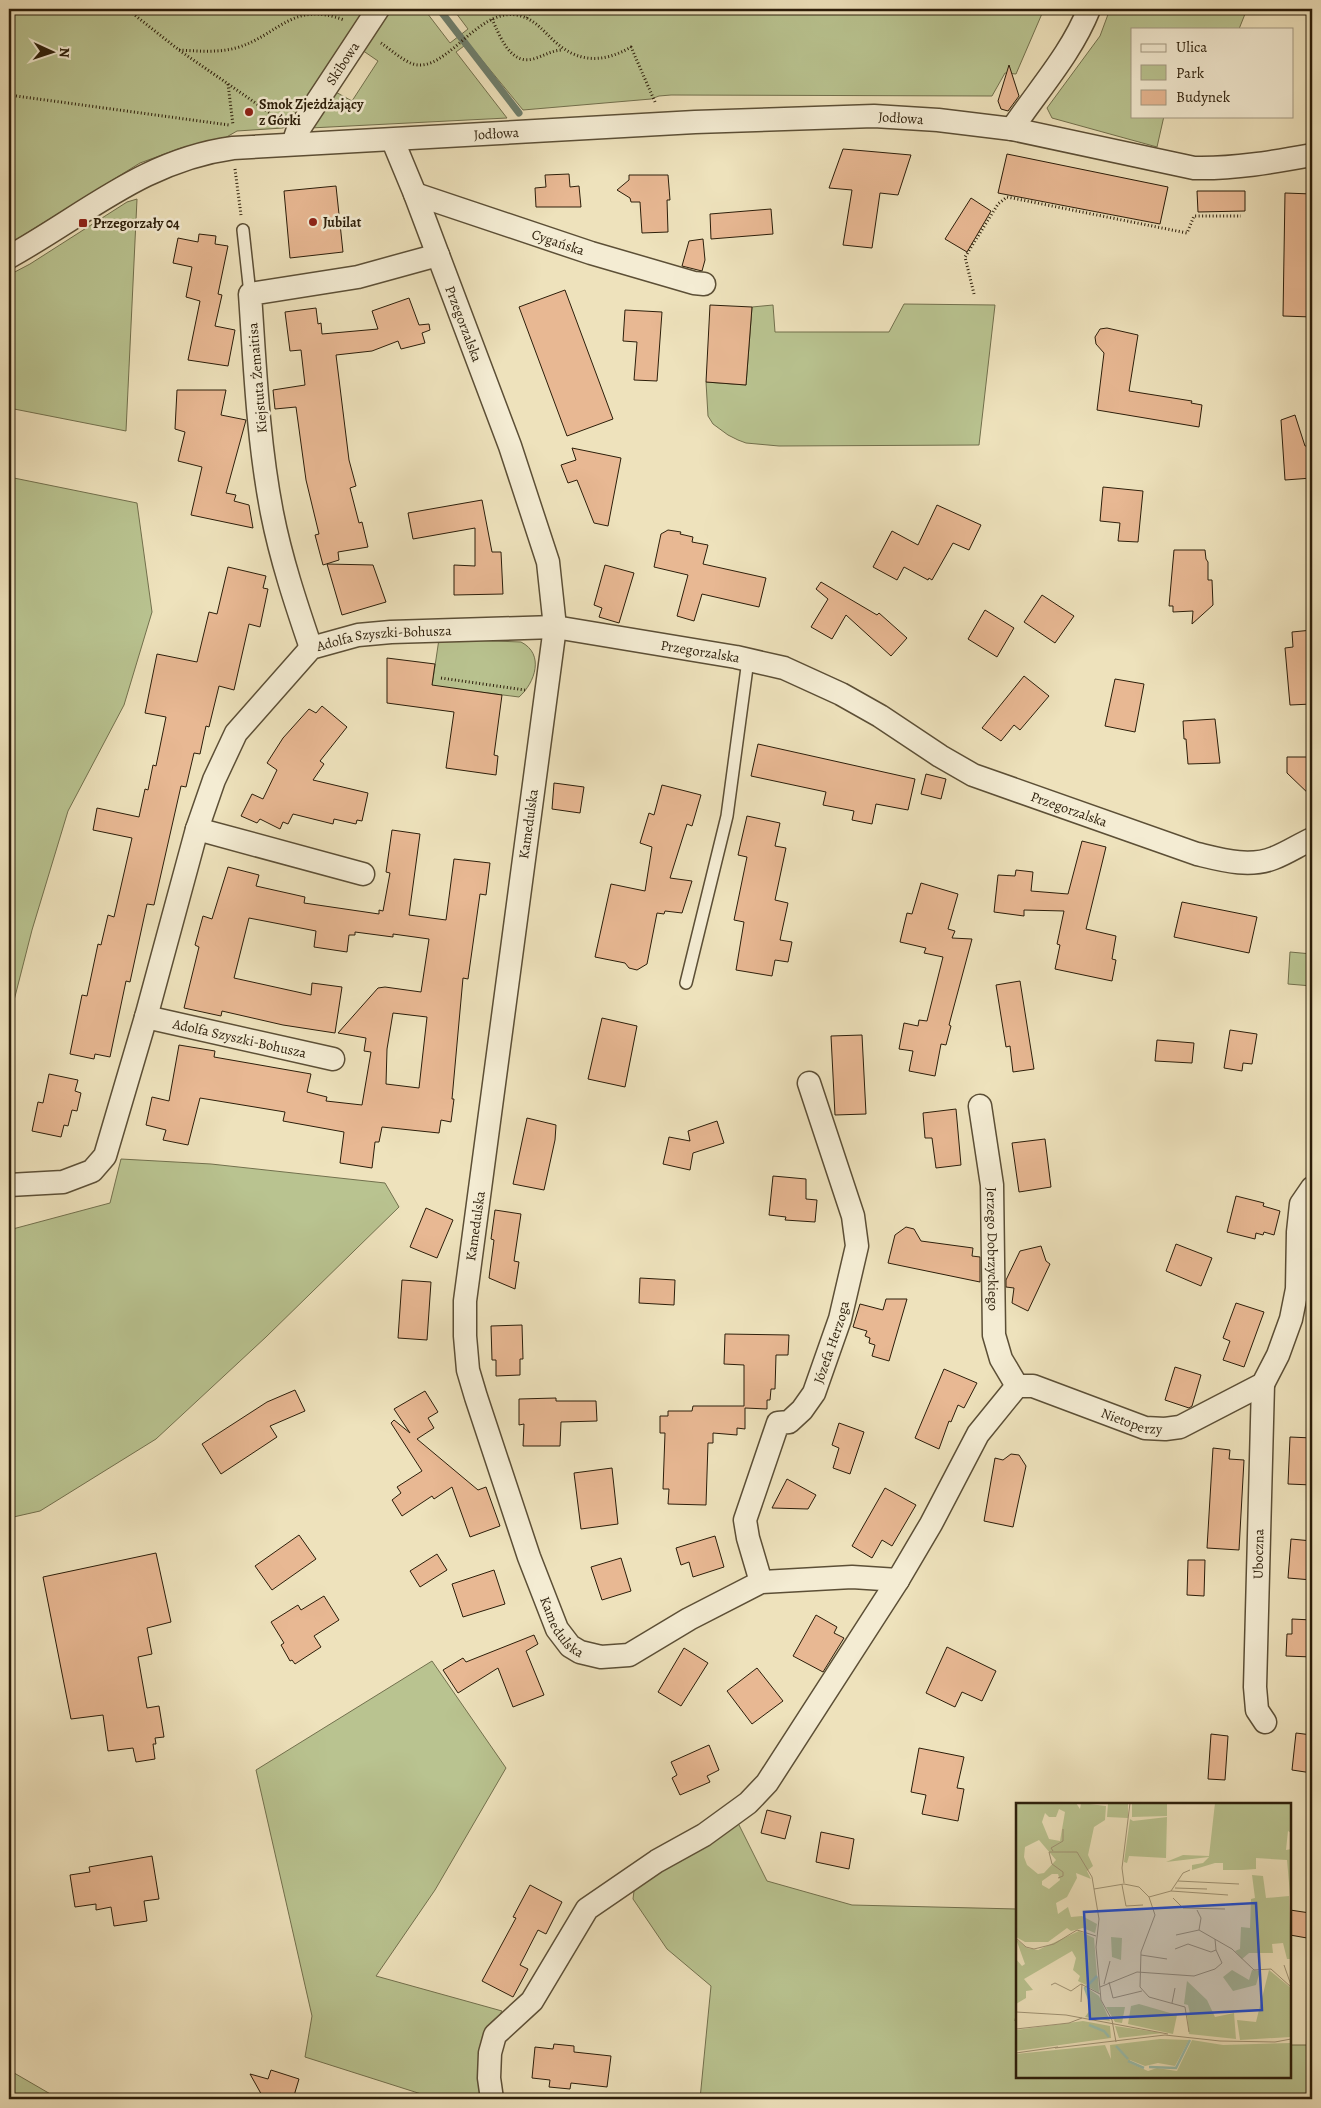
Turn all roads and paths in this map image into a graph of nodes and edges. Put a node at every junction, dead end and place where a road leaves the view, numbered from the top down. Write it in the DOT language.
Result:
graph roads {
  1 [pos="127,9"];
  2 [pos="378,9"];
  3 [pos="532,9"];
  4 [pos="1089,9"];
  5 [pos="527,18"];
  6 [pos="492,20"];
  7 [pos="363,31"];
  8 [pos="178,50"];
  9 [pos="564,50"];
  10 [pos="228,84"];
  11 [pos="9,95"];
  12 [pos="664,124"];
  13 [pos="234,126"];
  14 [pos="1012,130"];
  15 [pos="295,138"];
  16 [pos="392,141"];
  17 [pos="233,148"];
  18 [pos="1312,155"];
  19 [pos="414,194"];
  20 [pos="1241,216"];
  21 [pos="243,230"];
  22 [pos="438,255"];
  23 [pos="9,257"];
  24 [pos="704,284"];
  25 [pos="250,294"];
  26 [pos="974,294"];
  27 [pos="554,627"];
  28 [pos="311,648"];
  29 [pos="748,660"];
  30 [pos="441,678"];
  31 [pos="546,693"];
  32 [pos="197,829"];
  33 [pos="1312,839"];
  34 [pos="363,874"];
  35 [pos="686,983"];
  36 [pos="146,1017"];
  37 [pos="333,1059"];
  38 [pos="809,1083"];
  39 [pos="980,1106"];
  40 [pos="9,1185"];
  41 [pos="1312,1188"];
  42 [pos="1263,1384"];
  43 [pos="1017,1386"];
  44 [pos="898,1580"];
  45 [pos="761,1582"];
  46 [pos="1265,1722"];
  47 [pos="492,2099"];
  1 -- 8 [label="path"];
  2 -- 7 [label="street, Skibowa"];
  3 -- 5 [label="path"];
  4 -- 14 [label="street"];
  5 -- 6 [label="path"];
  5 -- 9 [label="path"];
  6 -- 7 [label="path"];
  6 -- 9 [label="path"];
  7 -- 8 [label="path"];
  7 -- 15 [label="street, Skibowa"];
  8 -- 10 [label="path"];
  9 -- 12 [label="path"];
  10 -- 13 [label="path"];
  10 -- 15 [label="path"];
  11 -- 13 [label="path"];
  12 -- 14 [label="street, Jodłowa"];
  12 -- 16 [label="street, Jodłowa"];
  13 -- 17 [label="path"];
  14 -- 18 [label="street, Jodłowa"];
  15 -- 16 [label="street, Jodłowa"];
  15 -- 17 [label="street, Jodłowa"];
  16 -- 19 [label="street, Przegorzalska"];
  17 -- 21 [label="path"];
  17 -- 23 [label="street, Jodłowa"];
  19 -- 22 [label="street, Przegorzalska"];
  19 -- 24 [label="street, Cygańska"];
  20 -- 26 [label="path"];
  21 -- 25 [label="lane"];
  22 -- 25 [label="street"];
  22 -- 27 [label="street, Przegorzalska"];
  25 -- 28 [label="street, Kiejstuta Żemaitisa"];
  27 -- 28 [label="street, Adolfa Szyszki-Bohusza"];
  27 -- 29 [label="street, Przegorzalska"];
  27 -- 31 [label="street, Kamedulska"];
  28 -- 32 [label="street, Adolfa Szyszki-Bohusza"];
  29 -- 33 [label="street, Przegorzalska"];
  29 -- 35 [label="lane"];
  30 -- 31 [label="path"];
  31 -- 45 [label="street, Kamedulska"];
  32 -- 34 [label="street"];
  32 -- 36 [label="street, Adolfa Szyszki-Bohusza"];
  36 -- 37 [label="street, Adolfa Szyszki-Bohusza"];
  36 -- 40 [label="street, Adolfa Szyszki-Bohusza"];
  38 -- 45 [label="street, Józefa Herzoga"];
  39 -- 43 [label="street, Jerzego Dobrzyckiego"];
  41 -- 42 [label="street"];
  42 -- 43 [label="street, Nietoperzy"];
  42 -- 46 [label="street, Uboczna"];
  43 -- 44 [label="street"];
  44 -- 45 [label="street, Kamedulska"];
  44 -- 47 [label="street"];
}
